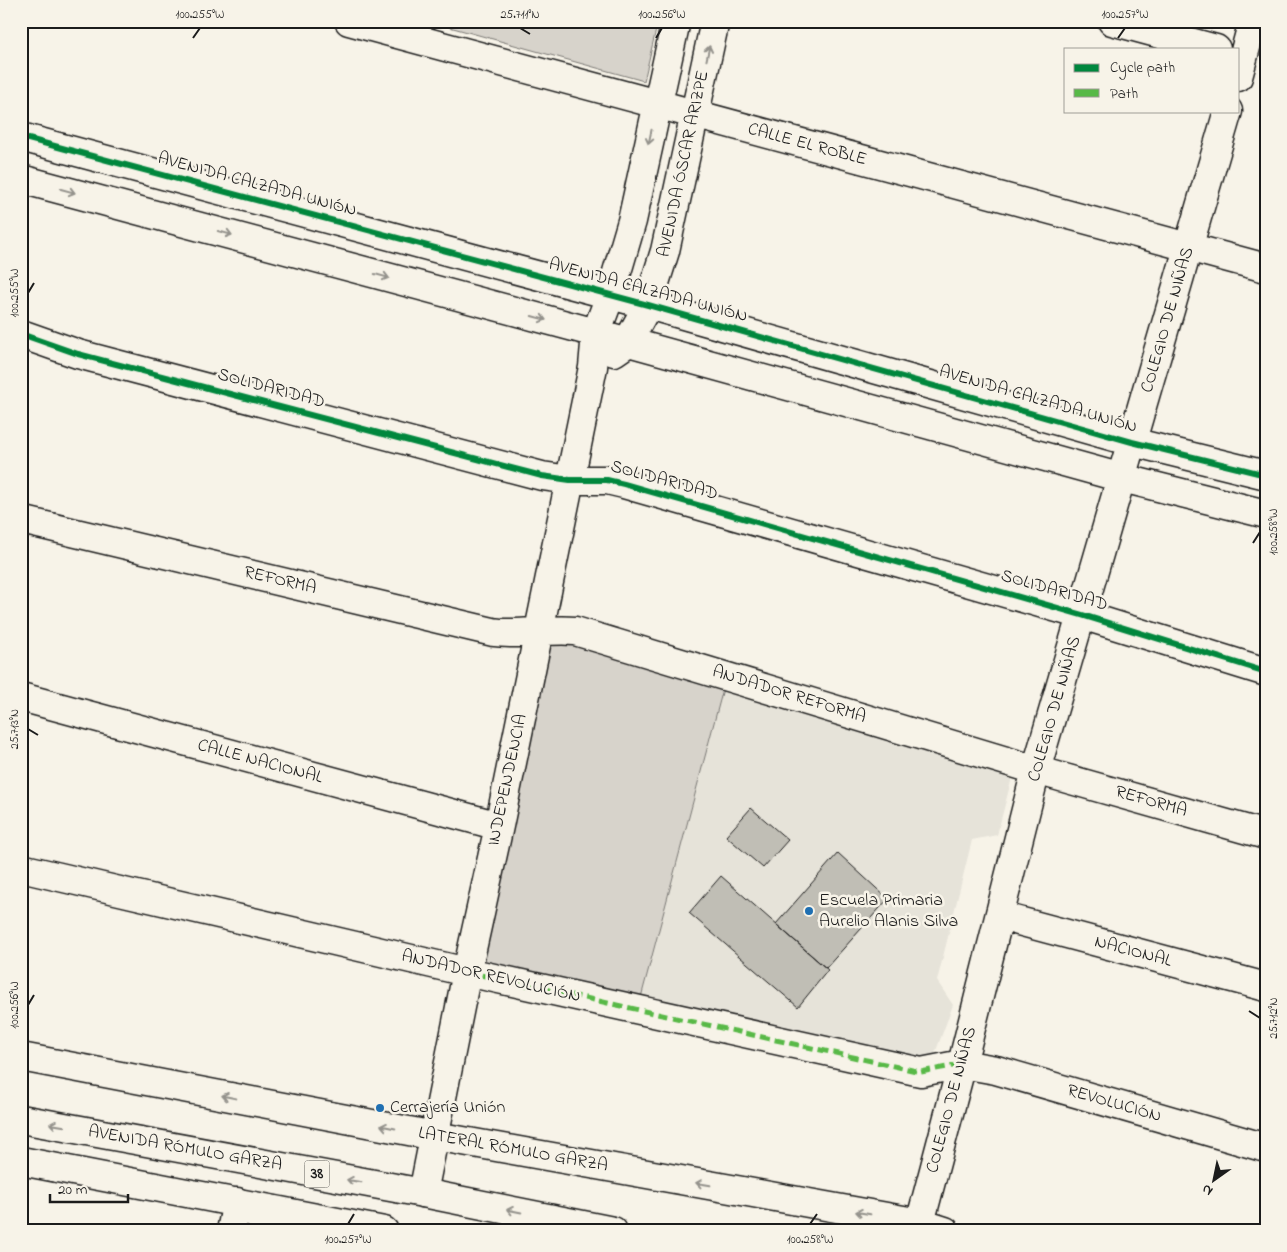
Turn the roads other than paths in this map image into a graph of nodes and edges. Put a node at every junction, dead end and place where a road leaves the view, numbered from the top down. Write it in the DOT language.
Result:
graph roads {
  1 [pos="348,21"];
  2 [pos="676,21"];
  3 [pos="715,21"];
  4 [pos="1112,21"];
  5 [pos="1253,21"];
  6 [pos="1212,48"];
  7 [pos="1247,62"];
  8 [pos="657,103"];
  9 [pos="1228,112"];
  10 [pos="694,114"];
  11 [pos="23,143"];
  12 [pos="21,178"];
  13 [pos="1190,248"];
  14 [pos="1266,268"];
  15 [pos="610,296"];
  16 [pos="648,305"];
  17 [pos="596,333"];
  18 [pos="21,334"];
  19 [pos="627,343"];
  20 [pos="593,367"];
  21 [pos="1132,442"];
  22 [pos="1266,475"];
  23 [pos="1122,478"];
  24 [pos="570,480"];
  25 [pos="1266,514"];
  26 [pos="21,520"];
  27 [pos="1082,615"];
  28 [pos="540,631"];
  29 [pos="1266,672"];
  30 [pos="21,697"];
  31 [pos="1036,770"];
  32 [pos="499,826"];
  33 [pos="1266,834"];
  34 [pos="21,868"];
  35 [pos="1000,916"];
  36 [pos="467,972"];
  37 [pos="1266,987"];
  38 [pos="21,1057"];
  39 [pos="962,1064"];
  40 [pos="21,1119"];
  41 [pos="435,1136"];
  42 [pos="1266,1148"];
  43 [pos="21,1161"];
  44 [pos="423,1193"];
  45 [pos="237,1202"];
  46 [pos="932,1227"];
  47 [pos="231,1231"];
  48 [pos="283,1231"];
  49 [pos="384,1231"];
  50 [pos="613,1231"];
  1 -- 8 [label="street, CALLE EL ROBLE"];
  2 -- 8 [label="street"];
  10 -- 3 [label="street, AVENIDA ÓSCAR ARIZPE, one-way"];
  4 -- 6 [label="street"];
  5 -- 7 [label="street"];
  8 -- 10 [label="street, CALLE EL ROBLE"];
  8 -- 15 [label="street, one-way"];
  9 -- 13 [label="street, COLEGIO DE NIÑAS"];
  10 -- 13 [label="street, CALLE EL ROBLE"];
  10 -- 16 [label="street, AVENIDA ÓSCAR ARIZPE"];
  11 -- 15 [label="street, AVENIDA CALZADA UNIÓN"];
  12 -- 17 [label="street, one-way"];
  13 -- 14 [label="street, CALLE EL ROBLE"];
  13 -- 21 [label="street, COLEGIO DE NIÑAS"];
  15 -- 16 [label="street, AVENIDA CALZADA UNIÓN"];
  15 -- 17 [label="street, INDEPENDENCIA"];
  16 -- 19 [label="street, AVENIDA ÓSCAR ARIZPE"];
  16 -- 21 [label="street, AVENIDA CALZADA UNIÓN"];
  17 -- 19 [label="street"];
  17 -- 20 [label="street, INDEPENDENCIA"];
  18 -- 24 [label="street, SOLIDARIDAD"];
  19 -- 20 [label="street"];
  19 -- 23 [label="street"];
  20 -- 24 [label="street, INDEPENDENCIA"];
  21 -- 22 [label="street, AVENIDA CALZADA UNIÓN"];
  21 -- 23 [label="street, COLEGIO DE NIÑAS"];
  23 -- 25 [label="street"];
  23 -- 27 [label="street, COLEGIO DE NIÑAS"];
  24 -- 27 [label="street, SOLIDARIDAD"];
  24 -- 28 [label="street, INDEPENDENCIA"];
  26 -- 28 [label="street, REFORMA"];
  27 -- 29 [label="street, SOLIDARIDAD"];
  27 -- 31 [label="street, COLEGIO DE NIÑAS"];
  28 -- 31 [label="street, ANDADOR REFORMA"];
  28 -- 32 [label="street, INDEPENDENCIA"];
  30 -- 32 [label="street, CALLE NACIONAL"];
  31 -- 33 [label="street, REFORMA"];
  31 -- 35 [label="street, COLEGIO DE NIÑAS"];
  32 -- 36 [label="street, INDEPENDENCIA"];
  34 -- 36 [label="street, ANDADOR REVOLUCIÓN"];
  35 -- 37 [label="street, NACIONAL"];
  35 -- 39 [label="street, COLEGIO DE NIÑAS"];
  36 -- 39 [label="street, ANDADOR REVOLUCIÓN"];
  36 -- 41 [label="street, INDEPENDENCIA"];
  41 -- 38 [label="street, LATERAL RÓMULO GARZA, one-way"];
  39 -- 42 [label="street, REVOLUCIÓN"];
  39 -- 46 [label="street, COLEGIO DE NIÑAS"];
  44 -- 40 [label="street, AVENIDA RÓMULO GARZA / 38, one-way"];
  41 -- 44 [label="street, INDEPENDENCIA"];
  46 -- 41 [label="street, LATERAL RÓMULO GARZA, one-way"];
  43 -- 45 [label="street"];
  50 -- 44 [label="street, AVENIDA RÓMULO GARZA / 38, one-way"];
  45 -- 47 [label="street"];
  45 -- 48 [label="street"];
  45 -- 49 [label="street"];
}
